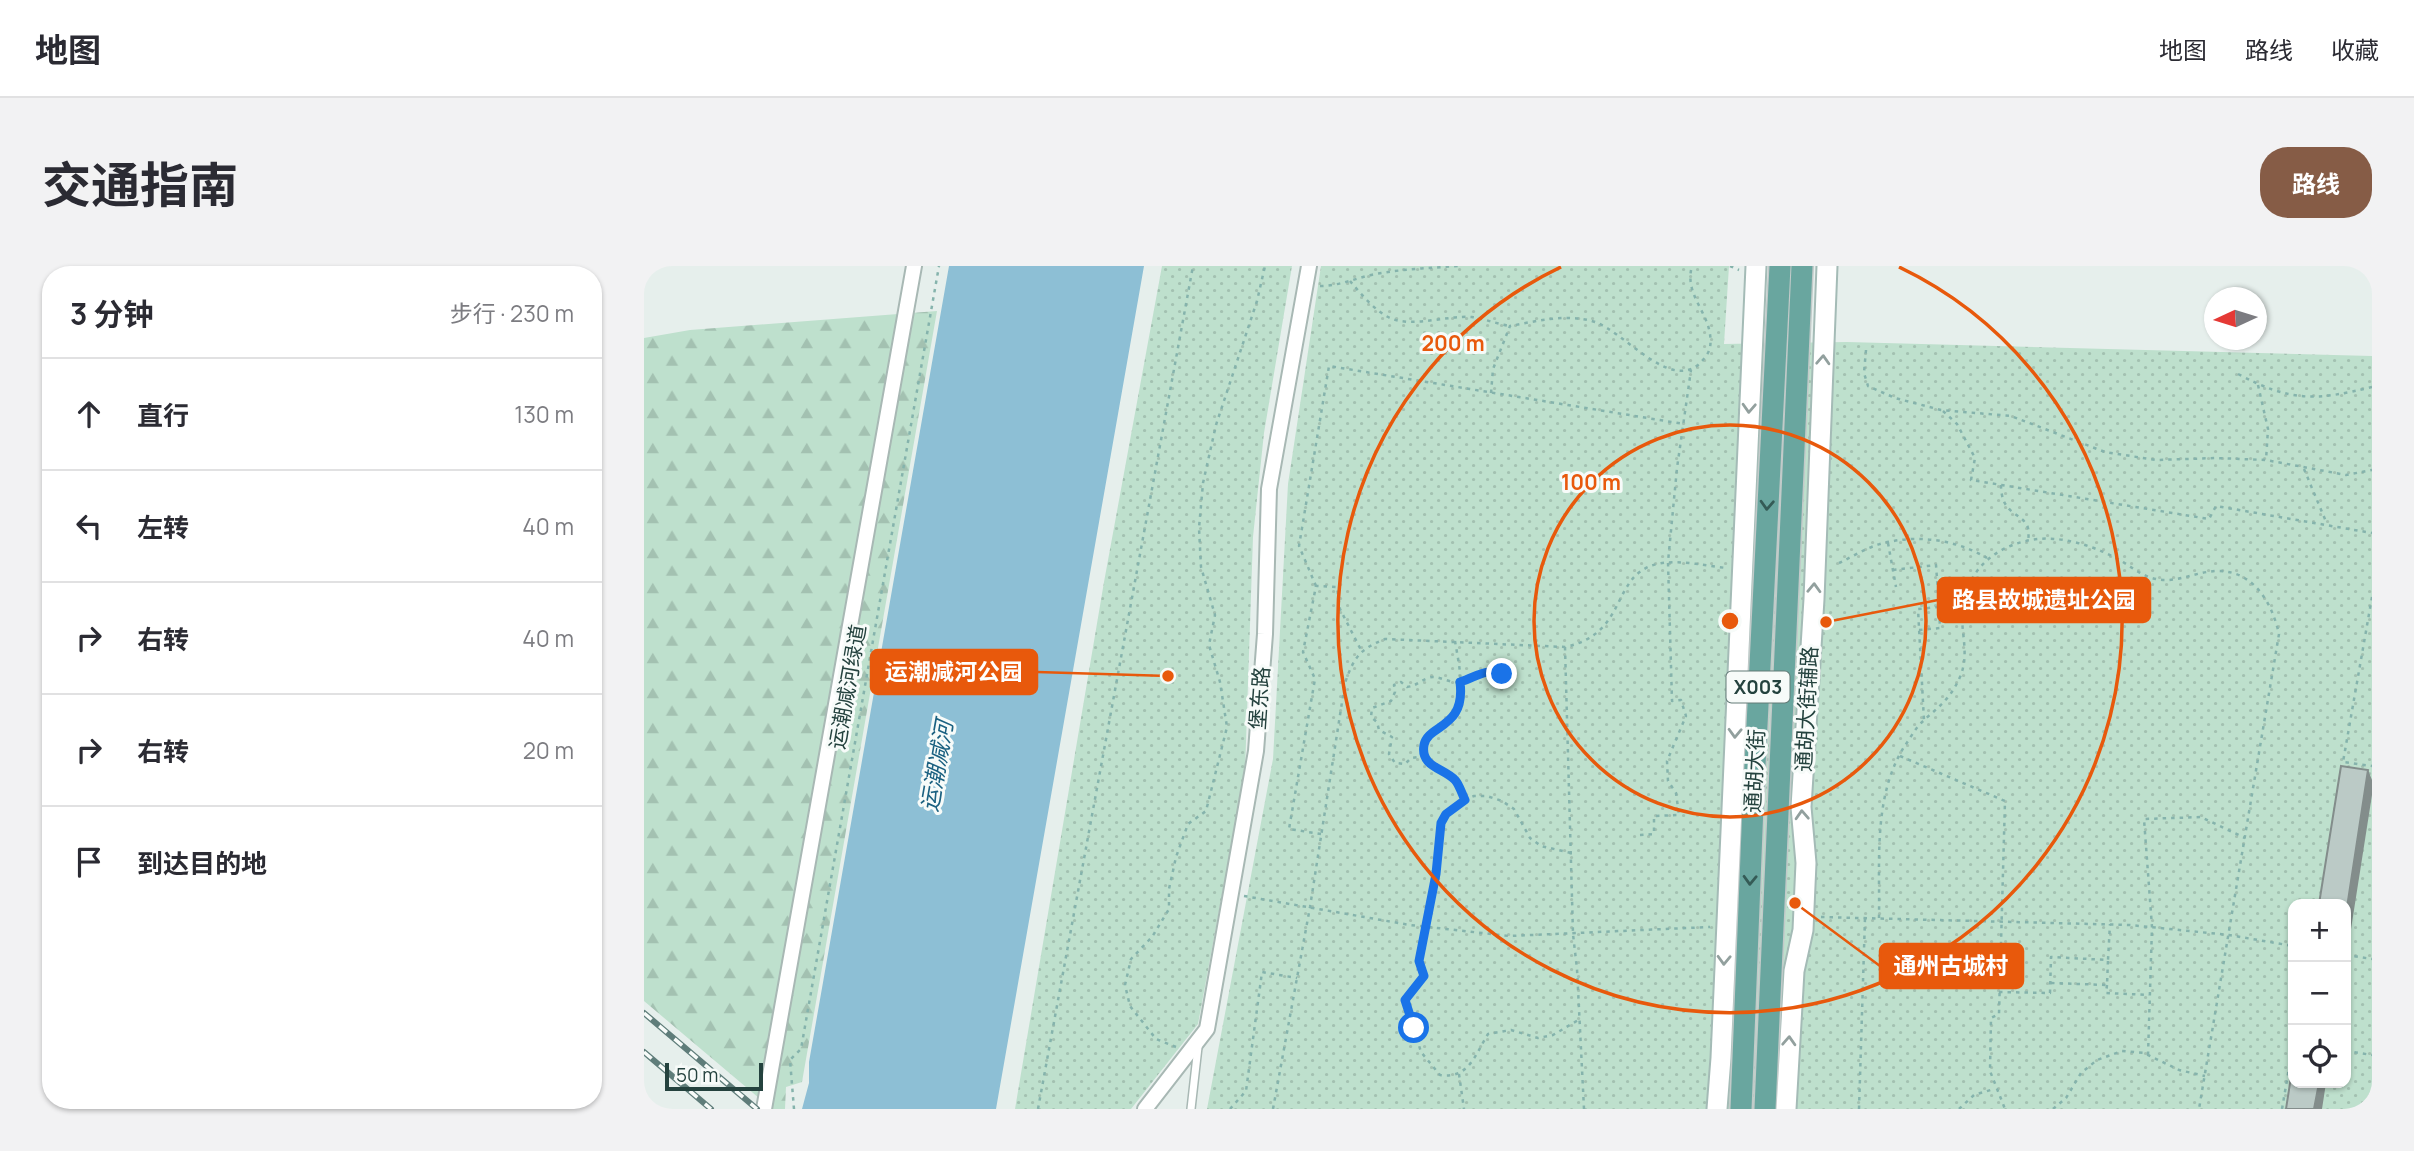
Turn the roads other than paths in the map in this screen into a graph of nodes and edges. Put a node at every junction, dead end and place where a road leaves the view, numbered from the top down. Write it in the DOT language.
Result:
graph roads {
  1 [pos="914,266"];
  2 [pos="1309,266"];
  3 [pos="1780,266"];
  4 [pos="1802,266"];
  5 [pos="1827,266"];
  6 [pos="1751,269"];
  7 [pos="1198,1040"];
  8 [pos="764,1109"];
  9 [pos="1145,1109"];
  10 [pos="1191,1109"];
  11 [pos="1717,1109"];
  12 [pos="1741,1109"];
  13 [pos="1765,1109"];
  14 [pos="1786,1109"];
  1 -- 8 [label="street"];
  2 -- 7 [label="street, 堡东路"];
  3 -- 12 [label="main road, 通胡大街 / X003, one-way"];
  4 -- 13 [label="main road, 通胡大街 / X003"];
  14 -- 5 [label="street, 通胡大街辅路, one-way"];
  6 -- 11 [label="street, one-way"];
  7 -- 9 [label="street, 堡东路"];
  7 -- 10 [label="lane"];
}
